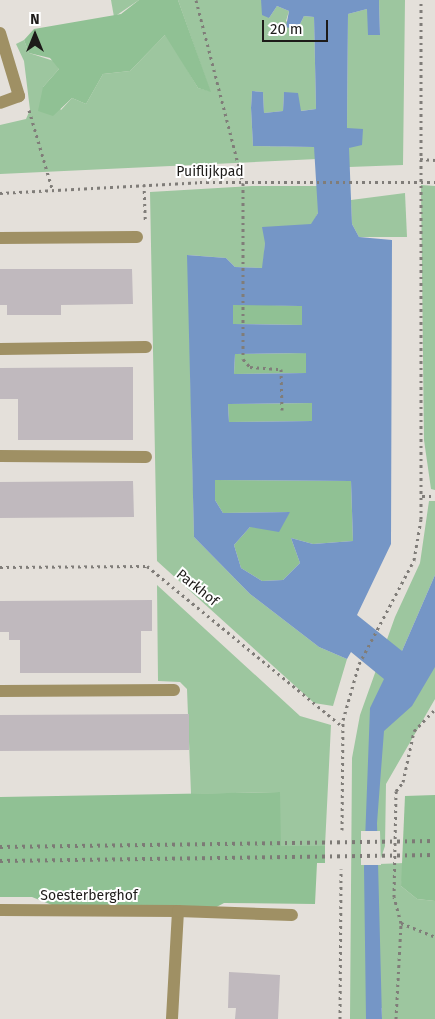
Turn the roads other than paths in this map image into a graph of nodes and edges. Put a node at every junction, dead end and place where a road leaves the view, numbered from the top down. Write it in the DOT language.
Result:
graph roads {
  1 [pos="0,33"];
  2 [pos="0,102"];
  3 [pos="137,236"];
  4 [pos="0,238"];
  5 [pos="146,347"];
  6 [pos="0,349"];
  7 [pos="0,456"];
  8 [pos="146,457"];
  9 [pos="174,690"];
  10 [pos="0,691"];
  11 [pos="0,910"];
  12 [pos="178,912"];
  13 [pos="292,915"];
  14 [pos="172,1019"];
  1 -- 2 [label="street"];
  3 -- 4 [label="street"];
  5 -- 6 [label="street"];
  7 -- 8 [label="street"];
  9 -- 10 [label="street"];
  11 -- 12 [label="street, Soesterberghof"];
  12 -- 13 [label="street, Soesterberghof"];
  12 -- 14 [label="street"];
}
